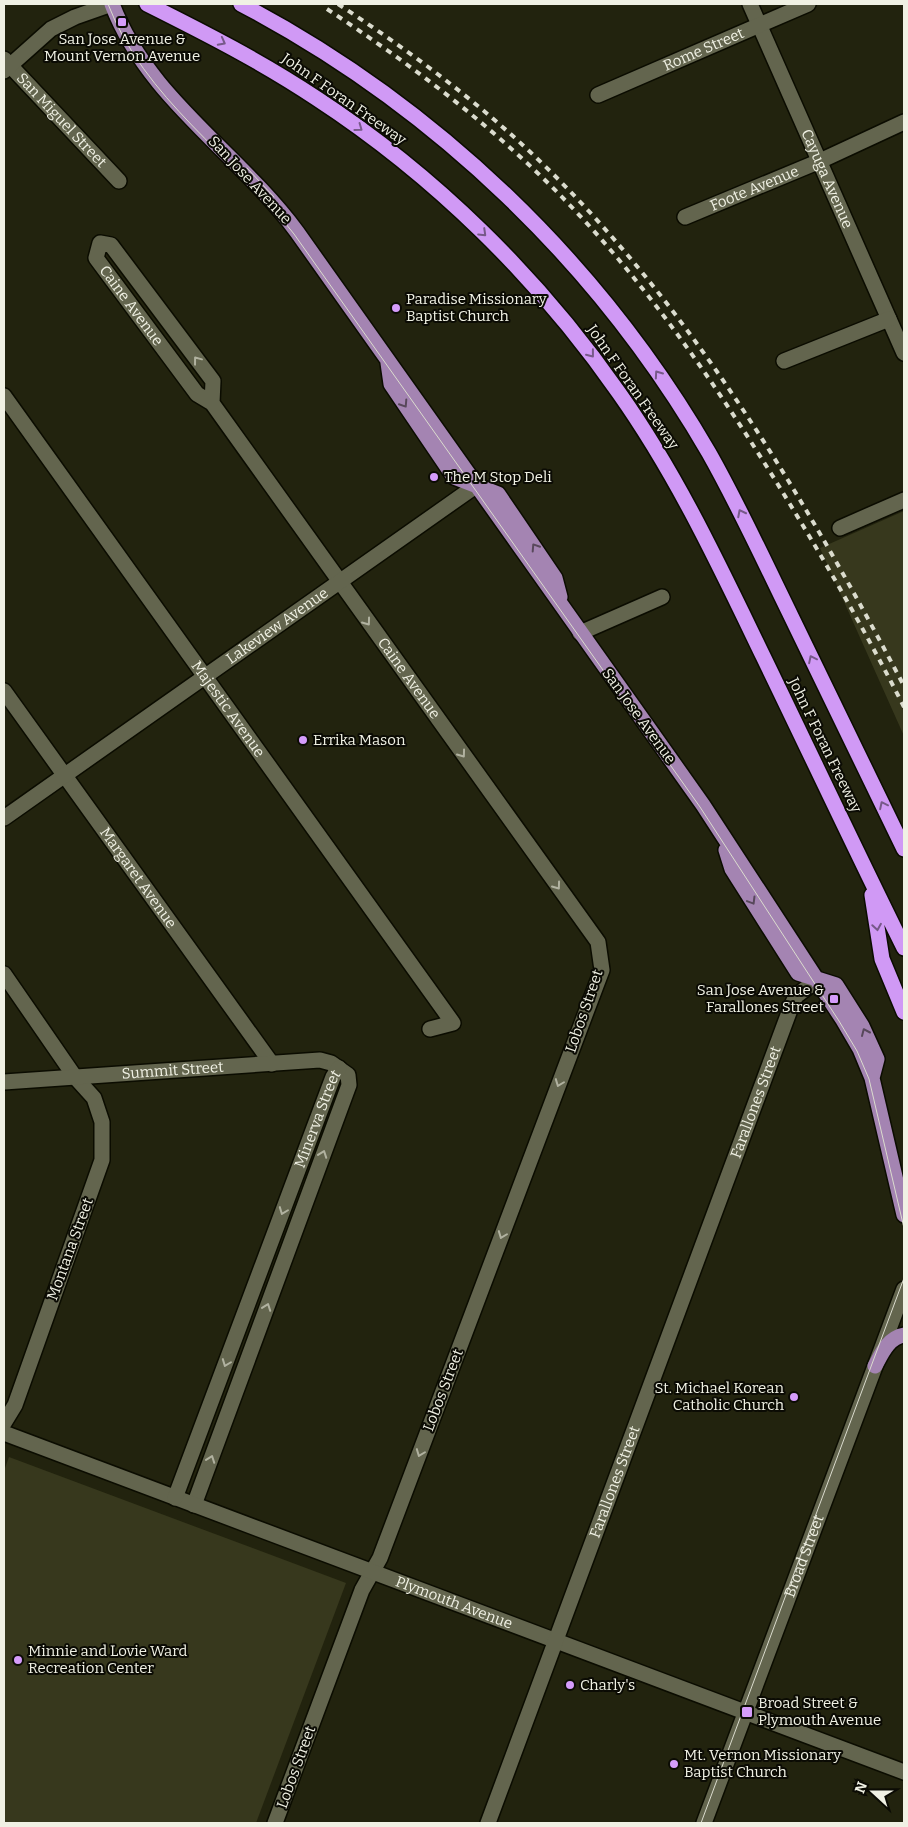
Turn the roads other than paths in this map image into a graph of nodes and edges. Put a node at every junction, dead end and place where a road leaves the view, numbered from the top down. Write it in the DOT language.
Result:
graph roads {
  1 [pos="112,4"];
  2 [pos="147,4"];
  3 [pos="241,4"];
  4 [pos="750,4"];
  5 [pos="808,4"];
  6 [pos="760,26"];
  7 [pos="6,65"];
  8 [pos="598,95"];
  9 [pos="904,122"];
  10 [pos="820,161"];
  11 [pos="119,181"];
  12 [pos="685,216"];
  13 [pos="889,319"];
  14 [pos="904,353"];
  15 [pos="784,361"];
  16 [pos="4,396"];
  17 [pos="212,403"];
  18 [pos="477,485"];
  19 [pos="904,500"];
  20 [pos="840,528"];
  21 [pos="338,583"];
  22 [pos="662,597"];
  23 [pos="580,633"];
  24 [pos="204,678"];
  25 [pos="4,691"];
  26 [pos="64,776"];
  27 [pos="4,818"];
  28 [pos="904,849"];
  29 [pos="870,878"];
  30 [pos="904,948"];
  31 [pos="599,955"];
  32 [pos="4,974"];
  33 [pos="817,980"];
  34 [pos="904,1012"];
  35 [pos="430,1029"];
  36 [pos="272,1064"];
  37 [pos="339,1068"];
  38 [pos="75,1077"];
  39 [pos="4,1082"];
  40 [pos="904,1215"];
  41 [pos="904,1289"];
  42 [pos="904,1335"];
  43 [pos="875,1366"];
  44 [pos="4,1423"];
  45 [pos="4,1433"];
  46 [pos="175,1498"];
  47 [pos="194,1505"];
  48 [pos="372,1572"];
  49 [pos="556,1641"];
  50 [pos="746,1712"];
  51 [pos="904,1772"];
  52 [pos="275,1823"];
  53 [pos="488,1823"];
  54 [pos="704,1823"];
  1 -- 7 [label="street"];
  1 -- 18 [label="main road, San Jose Avenue"];
  2 -- 29 [label="highway, John F Foran Freeway, one-way"];
  28 -- 3 [label="highway, John F Foran Freeway, one-way"];
  4 -- 6 [label="street, Cayuga Avenue"];
  5 -- 6 [label="street, Rome Street"];
  6 -- 8 [label="street, Rome Street"];
  6 -- 10 [label="street, Cayuga Avenue"];
  7 -- 11 [label="street, San Miguel Street"];
  9 -- 10 [label="street, Foote Avenue"];
  10 -- 12 [label="street, Foote Avenue"];
  10 -- 13 [label="street, Cayuga Avenue"];
  13 -- 14 [label="street, Cayuga Avenue"];
  13 -- 15 [label="street"];
  16 -- 24 [label="street, Majestic Avenue"];
  17 -- 17 [label="street, Caine Avenue, one-way"];
  17 -- 21 [label="street, Caine Avenue"];
  18 -- 21 [label="street, Lakeview Avenue"];
  18 -- 23 [label="main road, San Jose Avenue"];
  19 -- 20 [label="street"];
  21 -- 24 [label="street, Lakeview Avenue"];
  21 -- 31 [label="street, Caine Avenue, one-way"];
  22 -- 23 [label="street"];
  23 -- 33 [label="main road, San Jose Avenue"];
  24 -- 26 [label="street, Lakeview Avenue"];
  24 -- 35 [label="street, Majestic Avenue"];
  25 -- 26 [label="street, Margaret Avenue"];
  26 -- 27 [label="street, Lakeview Avenue"];
  26 -- 36 [label="street, Margaret Avenue"];
  29 -- 30 [label="highway, John F Foran Freeway"];
  29 -- 34 [label="highway, one-way"];
  31 -- 48 [label="street, Lobos Street, one-way"];
  32 -- 38 [label="street, Montana Street"];
  33 -- 40 [label="main road, San Jose Avenue"];
  33 -- 49 [label="street, Farallones Street"];
  36 -- 37 [label="street, Summit Street"];
  36 -- 38 [label="street, Summit Street"];
  37 -- 46 [label="street, Minerva Street, one-way"];
  47 -- 37 [label="street, Minerva Street, one-way"];
  38 -- 39 [label="street, Summit Street"];
  38 -- 44 [label="street, Montana Street"];
  41 -- 43 [label="street, Broad Street"];
  42 -- 43 [label="main road"];
  43 -- 50 [label="street, Broad Street"];
  45 -- 46 [label="street, Plymouth Avenue"];
  46 -- 47 [label="street, Plymouth Avenue"];
  47 -- 48 [label="street, Plymouth Avenue"];
  48 -- 49 [label="street, Plymouth Avenue"];
  48 -- 52 [label="street, Lobos Street"];
  49 -- 50 [label="street, Plymouth Avenue"];
  49 -- 53 [label="street, Farallones Street"];
  50 -- 51 [label="street, Plymouth Avenue"];
  50 -- 54 [label="street, Broad Street"];
}
